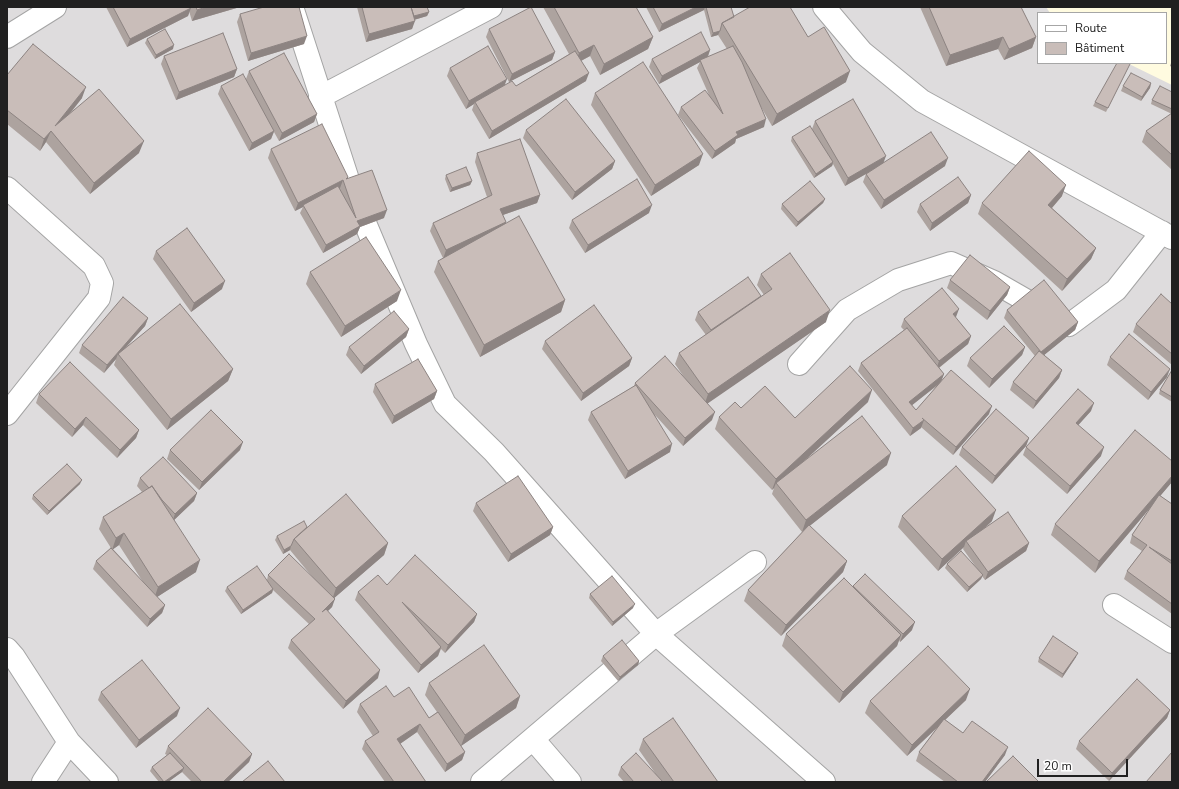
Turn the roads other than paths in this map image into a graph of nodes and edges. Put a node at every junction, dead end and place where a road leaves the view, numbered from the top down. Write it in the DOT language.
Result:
graph roads {
  1 [pos="55,7"];
  2 [pos="292,7"];
  3 [pos="491,7"];
  4 [pos="824,7"];
  5 [pos="7,37"];
  6 [pos="320,97"];
  7 [pos="7,188"];
  8 [pos="1167,235"];
  9 [pos="799,364"];
  10 [pos="7,414"];
  11 [pos="755,562"];
  12 [pos="1114,605"];
  13 [pos="656,634"];
  14 [pos="1172,642"];
  15 [pos="7,649"];
  16 [pos="533,739"];
  17 [pos="69,742"];
  18 [pos="43,782"];
  19 [pos="107,782"];
  20 [pos="482,782"];
  21 [pos="570,782"];
  22 [pos="824,782"];
  1 -- 5 [label="street"];
  2 -- 6 [label="street"];
  3 -- 6 [label="street"];
  4 -- 8 [label="street"];
  6 -- 13 [label="street"];
  7 -- 10 [label="street"];
  8 -- 9 [label="street"];
  11 -- 13 [label="street"];
  12 -- 14 [label="street"];
  13 -- 16 [label="street"];
  13 -- 22 [label="street"];
  15 -- 17 [label="street"];
  16 -- 20 [label="street"];
  16 -- 21 [label="street"];
  17 -- 18 [label="street"];
  17 -- 19 [label="street"];
}
